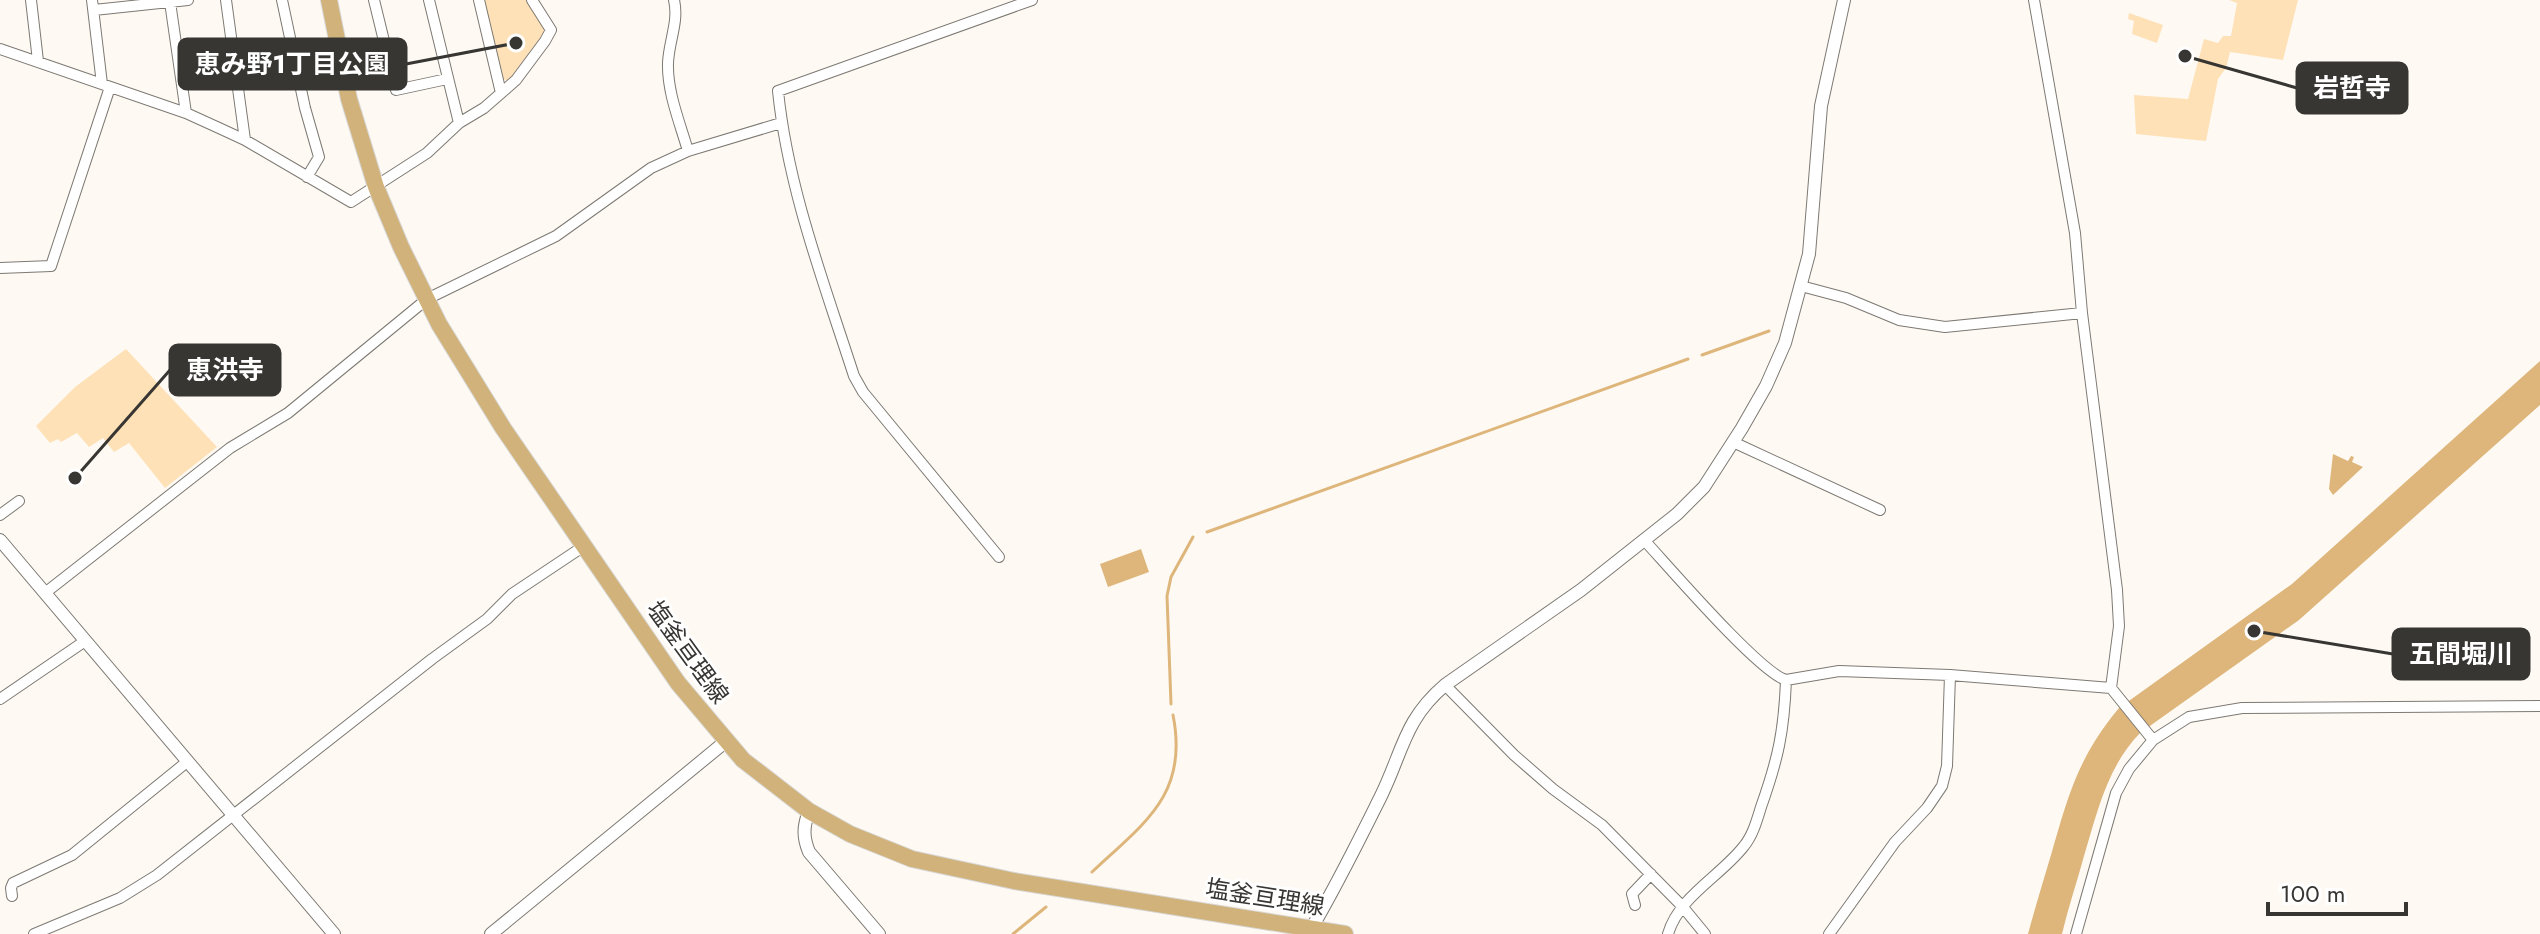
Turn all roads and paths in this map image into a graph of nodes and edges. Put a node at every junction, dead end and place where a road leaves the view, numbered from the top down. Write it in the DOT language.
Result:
graph roads {
  1 [pos="31,0"];
  2 [pos="188,0"];
  3 [pos="226,0"];
  4 [pos="282,0"];
  5 [pos="329,0"];
  6 [pos="374,0"];
  7 [pos="429,0"];
  8 [pos="479,0"];
  9 [pos="532,0"];
  10 [pos="674,0"];
  11 [pos="1032,0"];
  12 [pos="1844,0"];
  13 [pos="2034,0"];
  14 [pos="170,2"];
  15 [pos="93,5"];
  16 [pos="0,49"];
  17 [pos="38,61"];
  18 [pos="447,79"];
  19 [pos="106,86"];
  20 [pos="501,93"];
  21 [pos="186,113"];
  22 [pos="459,123"];
  23 [pos="781,123"];
  24 [pos="245,140"];
  25 [pos="688,151"];
  26 [pos="307,177"];
  27 [pos="376,187"];
  28 [pos="0,268"];
  29 [pos="1801,286"];
  30 [pos="427,299"];
  31 [pos="2082,313"];
  32 [pos="1733,442"];
  33 [pos="19,501"];
  34 [pos="1880,510"];
  35 [pos="0,515"];
  36 [pos="0,540"];
  37 [pos="1644,540"];
  38 [pos="584,546"];
  39 [pos="999,557"];
  40 [pos="45,593"];
  41 [pos="85,641"];
  42 [pos="1950,675"];
  43 [pos="1786,680"];
  44 [pos="1445,685"];
  45 [pos="2111,688"];
  46 [pos="0,699"];
  47 [pos="2540,706"];
  48 [pos="2153,740"];
  49 [pos="725,742"];
  50 [pos="188,761"];
  51 [pos="809,811"];
  52 [pos="234,817"];
  53 [pos="1651,874"];
  54 [pos="12,896"];
  55 [pos="1635,905"];
  56 [pos="1682,906"];
  57 [pos="1310,932"];
  58 [pos="876,933"];
  59 [pos="34,934"];
  60 [pos="334,934"];
  61 [pos="491,934"];
  62 [pos="1345,934"];
  63 [pos="1668,934"];
  64 [pos="1705,934"];
  65 [pos="1829,934"];
  66 [pos="2076,934"];
  1 -- 17 [label="street"];
  2 -- 14 [label="street"];
  3 -- 24 [label="street"];
  4 -- 26 [label="street"];
  5 -- 27 [label="main road, 塩釜亘理線"];
  6 -- 18 [label="street"];
  7 -- 18 [label="street"];
  8 -- 20 [label="street"];
  9 -- 20 [label="street"];
  10 -- 25 [label="street"];
  11 -- 23 [label="street"];
  12 -- 29 [label="street"];
  13 -- 31 [label="street"];
  14 -- 15 [label="street"];
  14 -- 21 [label="street"];
  15 -- 19 [label="street"];
  16 -- 17 [label="street"];
  17 -- 19 [label="street"];
  18 -- 22 [label="street"];
  19 -- 21 [label="street"];
  19 -- 28 [label="street"];
  20 -- 22 [label="street"];
  21 -- 24 [label="street"];
  22 -- 27 [label="street"];
  23 -- 25 [label="street"];
  23 -- 39 [label="street"];
  24 -- 26 [label="street"];
  25 -- 30 [label="street"];
  26 -- 27 [label="street"];
  27 -- 30 [label="main road, 塩釜亘理線"];
  29 -- 31 [label="street"];
  29 -- 32 [label="street"];
  30 -- 38 [label="main road, 塩釜亘理線"];
  30 -- 40 [label="street"];
  31 -- 45 [label="street"];
  32 -- 34 [label="street"];
  32 -- 37 [label="street"];
  33 -- 35 [label="street"];
  36 -- 40 [label="street"];
  37 -- 43 [label="street"];
  37 -- 44 [label="street"];
  38 -- 49 [label="main road, 塩釜亘理線"];
  38 -- 52 [label="street"];
  40 -- 41 [label="street"];
  41 -- 46 [label="street"];
  41 -- 50 [label="street"];
  42 -- 43 [label="street"];
  42 -- 45 [label="street"];
  42 -- 65 [label="street"];
  43 -- 56 [label="street"];
  44 -- 53 [label="street"];
  44 -- 57 [label="street"];
  45 -- 48 [label="street"];
  47 -- 48 [label="street"];
  48 -- 66 [label="street"];
  49 -- 51 [label="main road, 塩釜亘理線"];
  49 -- 61 [label="street"];
  50 -- 52 [label="street"];
  50 -- 54 [label="street"];
  51 -- 57 [label="main road, 塩釜亘理線"];
  51 -- 58 [label="street"];
  52 -- 59 [label="street"];
  52 -- 60 [label="street"];
  53 -- 55 [label="street"];
  53 -- 56 [label="street"];
  56 -- 63 [label="street"];
  56 -- 64 [label="street"];
  57 -- 62 [label="main road, 塩釜亘理線"];
}
